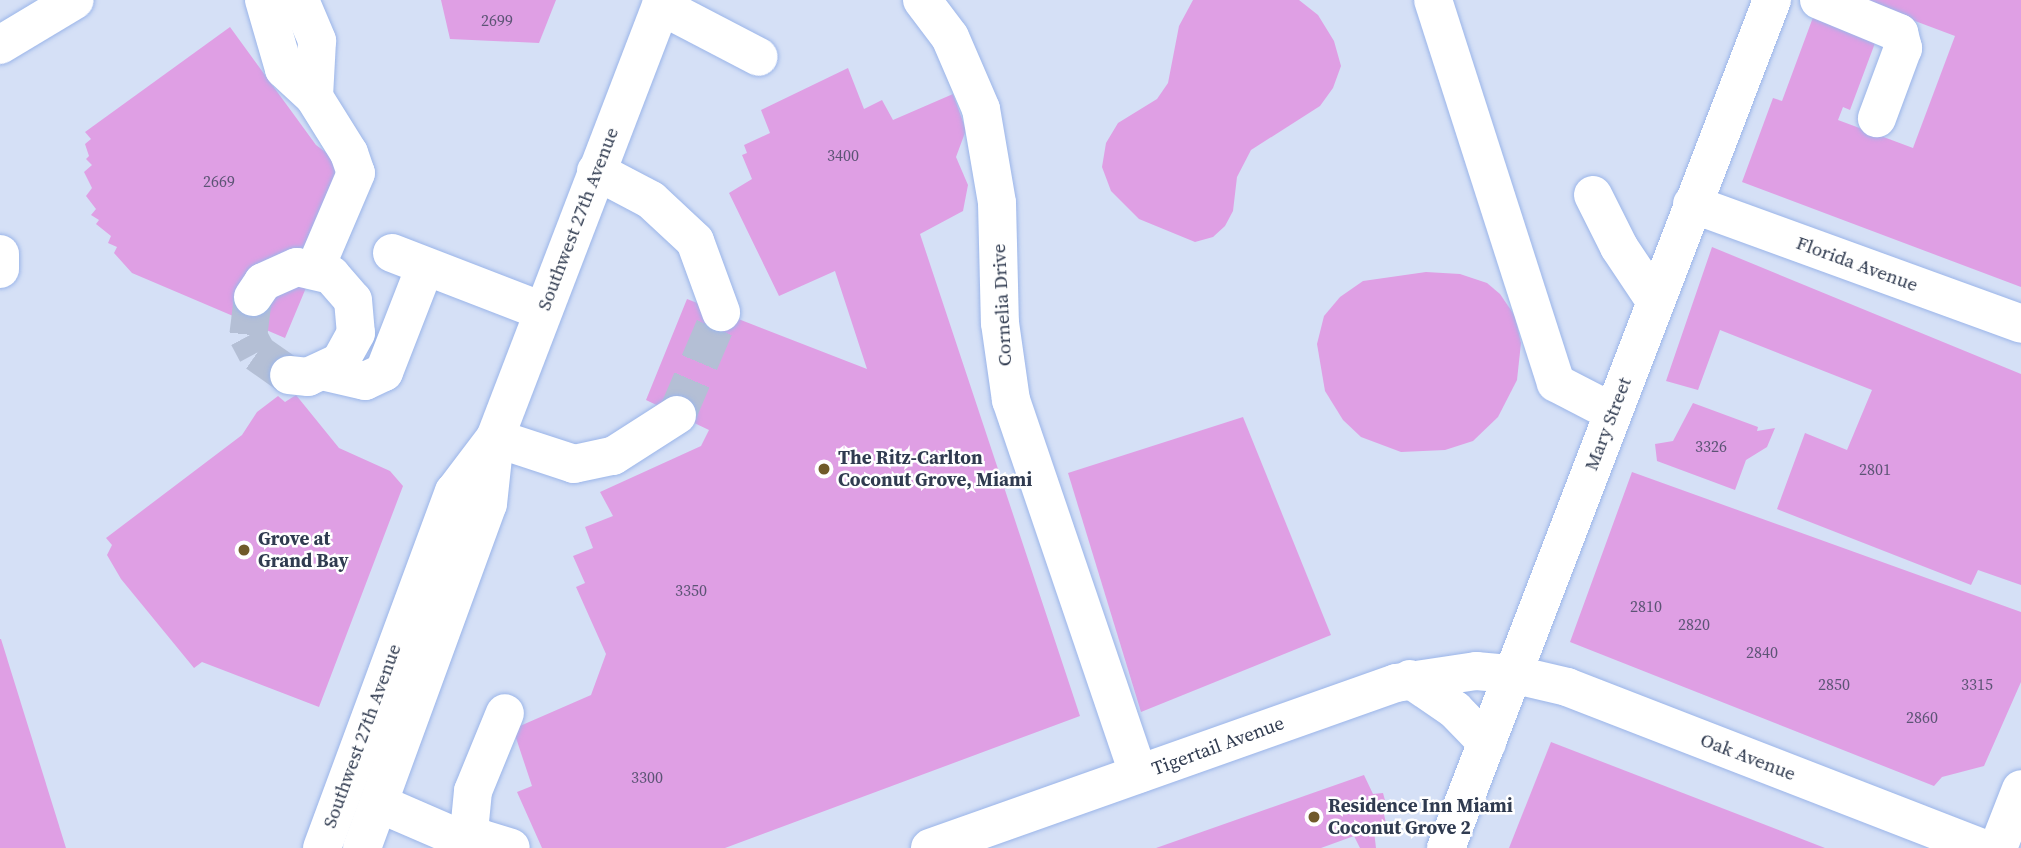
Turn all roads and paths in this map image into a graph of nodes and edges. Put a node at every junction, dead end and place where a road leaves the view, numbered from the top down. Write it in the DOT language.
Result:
graph roads {
  1 [pos="264,0"];
  2 [pos="294,0"];
  3 [pos="922,0"];
  4 [pos="1433,0"];
  5 [pos="1772,0"];
  6 [pos="1819,0"];
  7 [pos="64,3"];
  8 [pos="662,3"];
  9 [pos="0,45"];
  10 [pos="759,57"];
  11 [pos="314,97"];
  12 [pos="1877,118"];
  13 [pos="596,171"];
  14 [pos="1593,195"];
  15 [pos="1692,204"];
  16 [pos="0,254"];
  17 [pos="0,269"];
  18 [pos="315,269"];
  19 [pos="253,297"];
  20 [pos="1655,302"];
  21 [pos="542,311"];
  22 [pos="722,312"];
  23 [pos="2021,324"];
  24 [pos="326,372"];
  25 [pos="289,375"];
  26 [pos="1612,412"];
  27 [pos="677,415"];
  28 [pos="495,438"];
  29 [pos="1513,674"];
  30 [pos="1410,679"];
  31 [pos="505,713"];
  32 [pos="1487,743"];
  33 [pos="1138,774"];
  34 [pos="2021,789"];
  35 [pos="380,804"];
  36 [pos="464,845"];
  37 [pos="322,848"];
  38 [pos="362,848"];
  39 [pos="511,848"];
  40 [pos="930,848"];
  41 [pos="1446,848"];
  42 [pos="1982,848"];
  43 [pos="1998,848"];
  1 -- 11 [label="street"];
  2 -- 11 [label="street"];
  3 -- 33 [label="street, Cornelia Drive"];
  4 -- 26 [label="street"];
  5 -- 15 [label="street, Mary Street"];
  6 -- 12 [label="street"];
  7 -- 9 [label="street"];
  8 -- 10 [label="street"];
  8 -- 13 [label="street, Southwest 27th Avenue"];
  11 -- 18 [label="street"];
  13 -- 21 [label="street, Southwest 27th Avenue"];
  13 -- 22 [label="street"];
  14 -- 20 [label="street"];
  15 -- 20 [label="street, Mary Street"];
  15 -- 23 [label="street, Florida Avenue"];
  16 -- 17 [label="street"];
  18 -- 19 [label="street"];
  18 -- 24 [label="street"];
  20 -- 26 [label="street, Mary Street"];
  21 -- 24 [label="street"];
  21 -- 28 [label="street, Southwest 27th Avenue"];
  24 -- 25 [label="street"];
  26 -- 29 [label="street, Mary Street"];
  27 -- 28 [label="street"];
  28 -- 35 [label="street, Southwest 27th Avenue"];
  28 -- 37 [label="street, Southwest 27th Avenue"];
  29 -- 30 [label="street, Tigertail Avenue"];
  29 -- 32 [label="street, Mary Street"];
  29 -- 42 [label="street, Oak Avenue"];
  30 -- 32 [label="street"];
  30 -- 33 [label="street, Tigertail Avenue"];
  31 -- 36 [label="street"];
  32 -- 41 [label="street, Mary Street"];
  33 -- 40 [label="street, Tigertail Avenue"];
  34 -- 43 [label="street"];
  35 -- 36 [label="street"];
  35 -- 38 [label="street, Southwest 27th Avenue"];
  36 -- 39 [label="street"];
}
